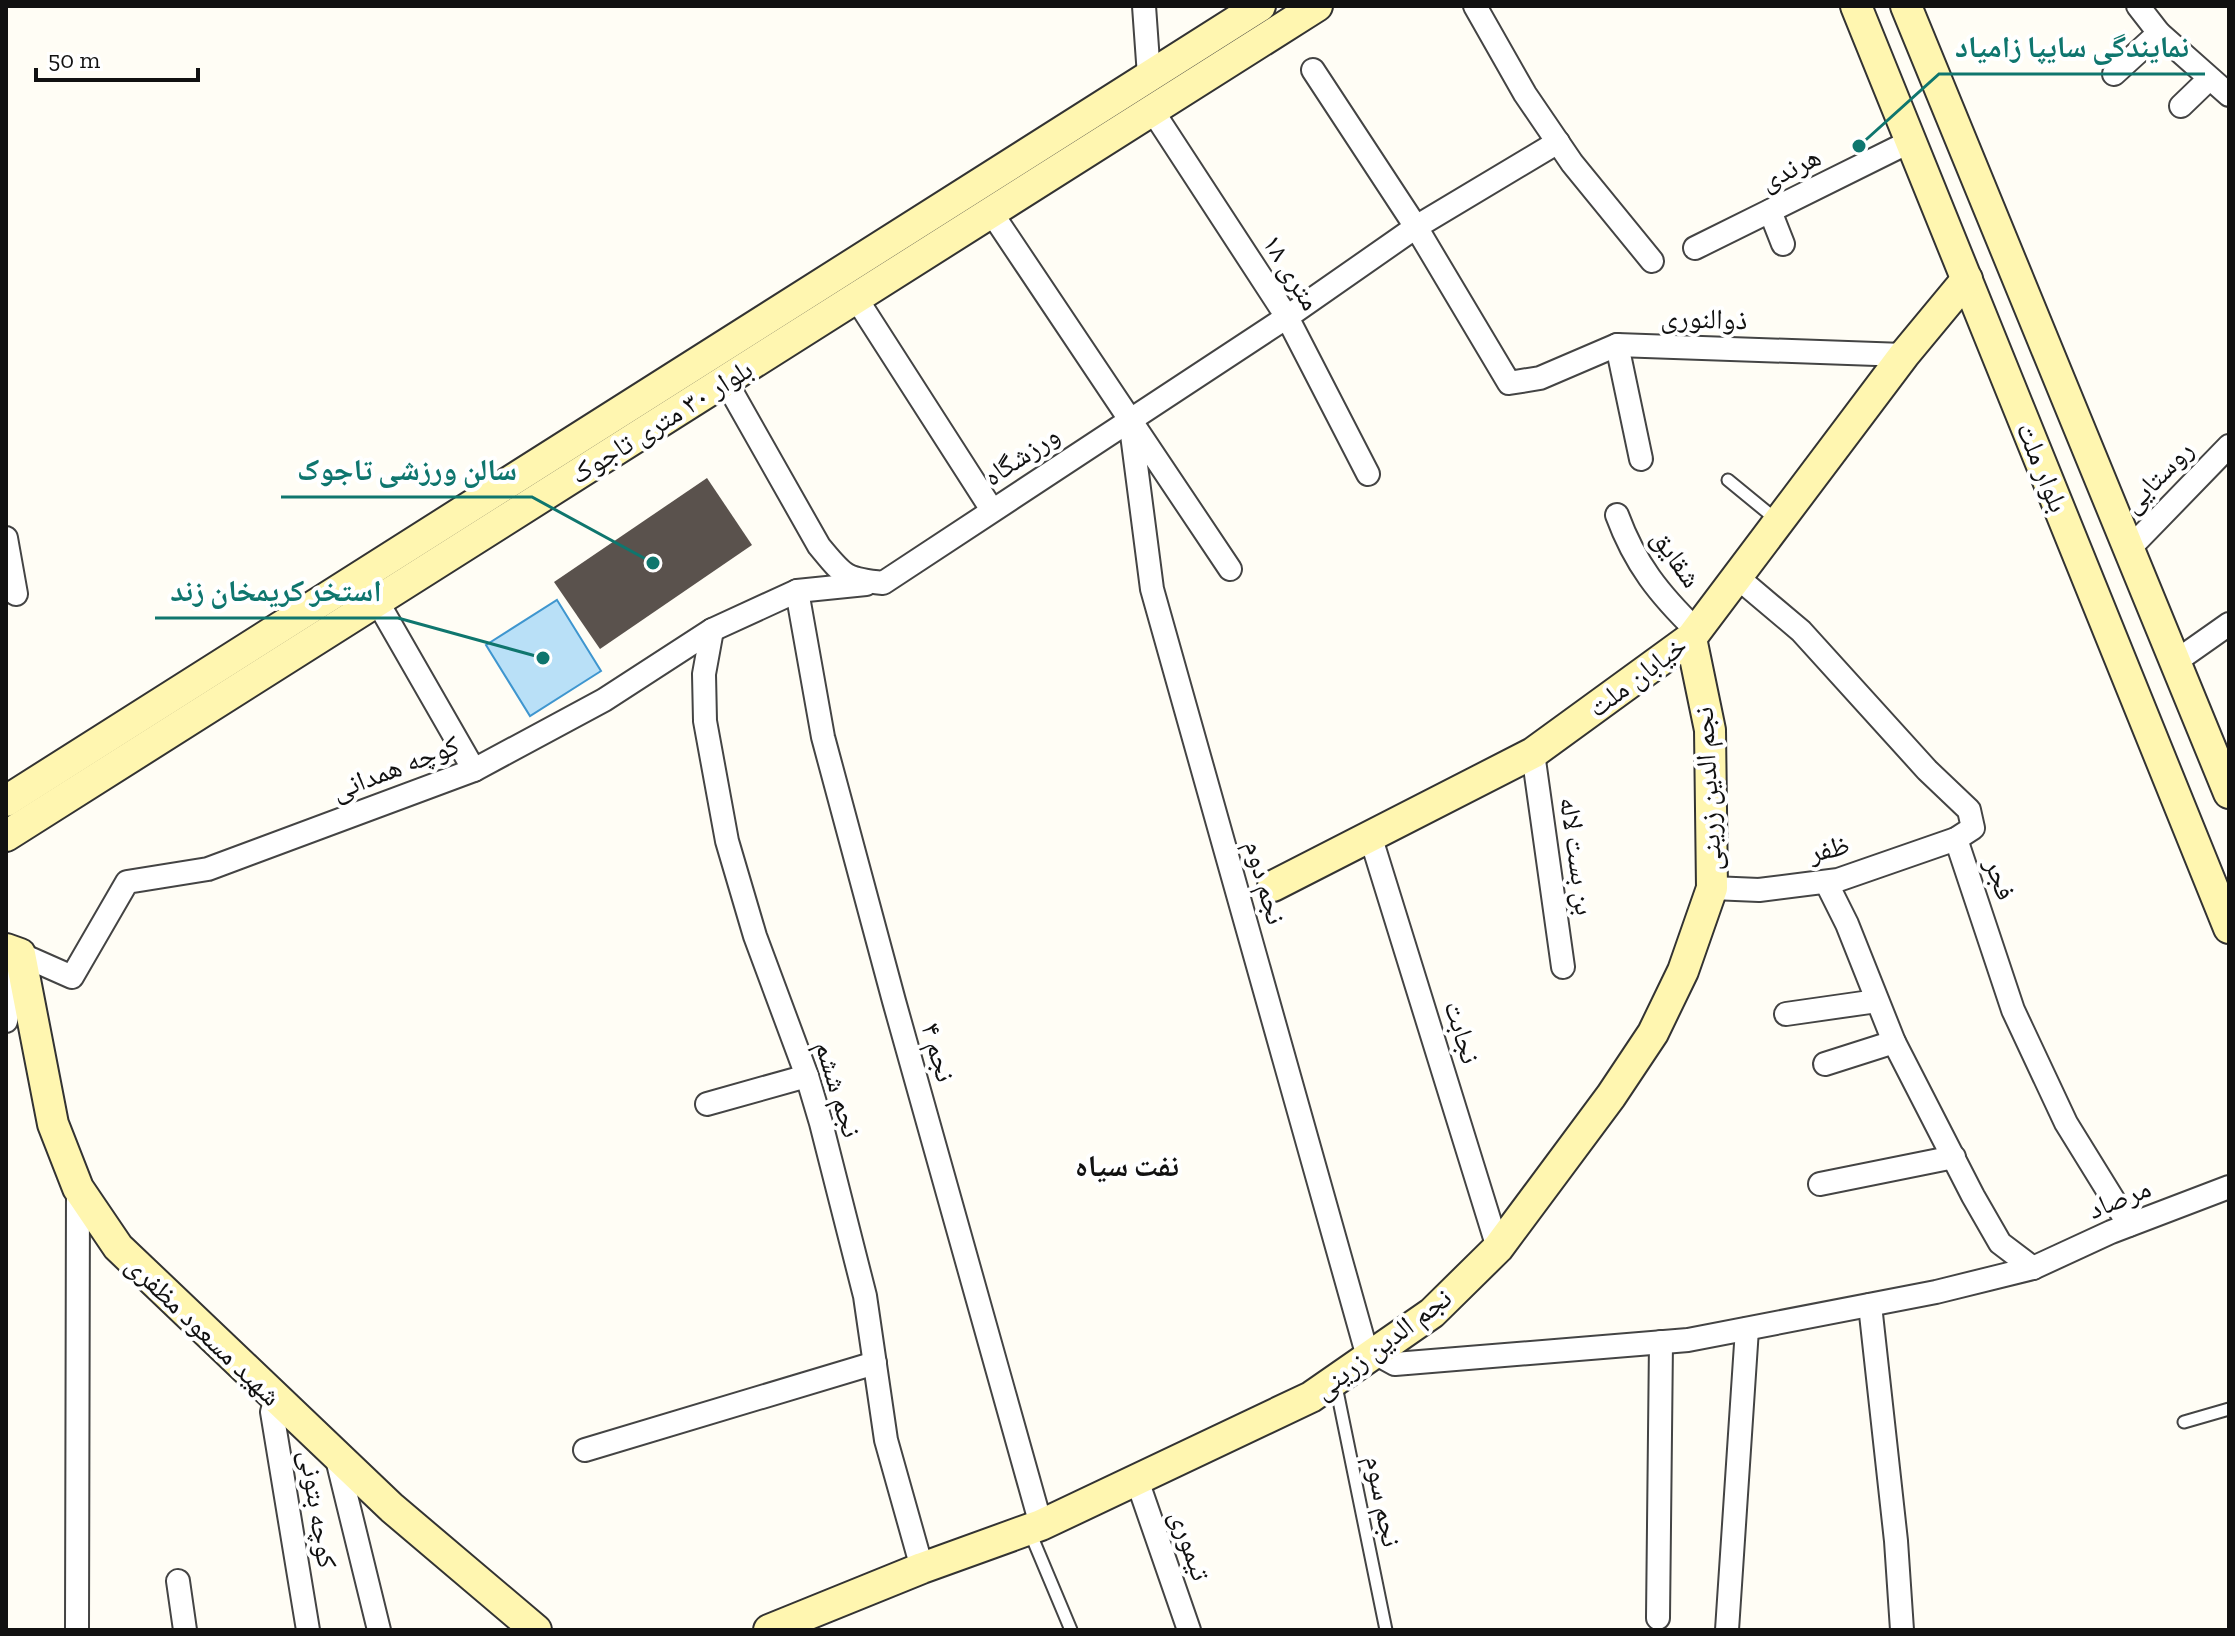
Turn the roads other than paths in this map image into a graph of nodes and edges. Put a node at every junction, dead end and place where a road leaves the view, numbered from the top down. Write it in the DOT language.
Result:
graph roads {
  1 [pos="1144,6"];
  2 [pos="1317,6"];
  3 [pos="1475,6"];
  4 [pos="1856,6"];
  5 [pos="1906,6"];
  6 [pos="2138,6"];
  7 [pos="1258,7"];
  8 [pos="2159,33"];
  9 [pos="1313,70"];
  10 [pos="2114,74"];
  11 [pos="1149,76"];
  12 [pos="2209,79"];
  13 [pos="2229,95"];
  14 [pos="2181,106"];
  15 [pos="1152,110"];
  16 [pos="1911,141"];
  17 [pos="1558,142"];
  18 [pos="1770,211"];
  19 [pos="991,212"];
  20 [pos="1416,227"];
  21 [pos="1783,244"];
  22 [pos="1695,248"];
  23 [pos="1652,261"];
  24 [pos="1967,279"];
  25 [pos="856,298"];
  26 [pos="1287,317"];
  27 [pos="1617,345"];
  28 [pos="1904,355"];
  29 [pos="725,380"];
  30 [pos="1130,419"];
  31 [pos="2229,446"];
  32 [pos="1641,459"];
  33 [pos="1368,474"];
  34 [pos="1728,480"];
  35 [pos="992,510"];
  36 [pos="1617,515"];
  37 [pos="1779,521"];
  38 [pos="6,538"];
  39 [pos="2129,549"];
  40 [pos="1230,569"];
  41 [pos="1737,577"];
  42 [pos="883,583"];
  43 [pos="797,591"];
  44 [pos="16,594"];
  45 [pos="377,601"];
  46 [pos="2229,624"];
  47 [pos="712,630"];
  48 [pos="1694,634"];
  49 [pos="2175,662"];
  50 [pos="1533,753"];
  51 [pos="474,770"];
  52 [pos="2229,793"];
  53 [pos="6,801"];
  54 [pos="1370,835"];
  55 [pos="6,836"];
  56 [pos="1956,839"];
  57 [pos="1826,882"];
  58 [pos="1273,886"];
  59 [pos="1712,888"];
  60 [pos="2229,928"];
  61 [pos="13,952"];
  62 [pos="1563,967"];
  63 [pos="1877,1001"];
  64 [pos="1786,1014"];
  65 [pos="6,1021"];
  66 [pos="1894,1042"];
  67 [pos="1825,1064"];
  68 [pos="807,1076"];
  69 [pos="707,1104"];
  70 [pos="1954,1157"];
  71 [pos="1820,1184"];
  72 [pos="2229,1187"];
  73 [pos="78,1188"];
  74 [pos="2129,1225"];
  75 [pos="1498,1248"];
  76 [pos="2033,1268"];
  77 [pos="1870,1305"];
  78 [pos="1747,1329"];
  79 [pos="1661,1342"];
  80 [pos="1372,1355"];
  81 [pos="875,1363"];
  82 [pos="1335,1381"];
  83 [pos="276,1398"];
  84 [pos="2229,1409"];
  85 [pos="2184,1422"];
  86 [pos="585,1450"];
  87 [pos="336,1455"];
  88 [pos="1137,1480"];
  89 [pos="1035,1527"];
  90 [pos="922,1568"];
  91 [pos="178,1581"];
  92 [pos="1658,1618"];
  93 [pos="77,1630"];
  94 [pos="185,1630"];
  95 [pos="308,1630"];
  96 [pos="379,1630"];
  97 [pos="536,1630"];
  98 [pos="769,1630"];
  99 [pos="1071,1630"];
  100 [pos="1189,1630"];
  101 [pos="1386,1630"];
  102 [pos="1727,1630"];
  103 [pos="1902,1630"];
  1 -- 11 [label="street"];
  2 -- 15 [label="main road, بلوار ۳۰ متری تاجوک"];
  3 -- 17 [label="street"];
  4 -- 16 [label="main road, بلوار ملت"];
  5 -- 39 [label="main road, بلوار ملت"];
  6 -- 8 [label="street"];
  7 -- 11 [label="main road, بلوار ۳۰ متری تاجوک"];
  8 -- 10 [label="street"];
  8 -- 12 [label="street"];
  9 -- 20 [label="street"];
  11 -- 53 [label="main road, بلوار ۳۰ متری تاجوک"];
  12 -- 13 [label="street"];
  12 -- 14 [label="street"];
  15 -- 19 [label="main road, بلوار ۳۰ متری تاجوک"];
  15 -- 26 [label="street, ۱۸ متری"];
  16 -- 18 [label="street, هرندی"];
  16 -- 24 [label="main road, بلوار ملت"];
  17 -- 20 [label="street, ورزشگاه"];
  17 -- 23 [label="street"];
  18 -- 21 [label="street"];
  18 -- 22 [label="street, هرندی"];
  19 -- 25 [label="main road, بلوار ۳۰ متری تاجوک"];
  19 -- 30 [label="street"];
  20 -- 26 [label="street, ورزشگاه"];
  20 -- 27 [label="street, ذوالنوری"];
  24 -- 28 [label="main road, خیابان ملت"];
  24 -- 60 [label="main road, بلوار ملت"];
  25 -- 29 [label="main road, بلوار ۳۰ متری تاجوک"];
  25 -- 35 [label="street"];
  26 -- 30 [label="street, ورزشگاه"];
  26 -- 33 [label="street, ۱۸ متری"];
  27 -- 28 [label="street, ذوالنوری"];
  27 -- 32 [label="street"];
  28 -- 37 [label="main road, خیابان ملت"];
  29 -- 42 [label="street"];
  29 -- 45 [label="main road, بلوار ۳۰ متری تاجوک"];
  30 -- 35 [label="street, ورزشگاه"];
  30 -- 40 [label="street"];
  30 -- 80 [label="street, نجم دوم"];
  31 -- 39 [label="street, روستایی"];
  34 -- 37 [label="lane"];
  35 -- 42 [label="street, ورزشگاه"];
  36 -- 48 [label="street, شقایق"];
  37 -- 41 [label="main road, خیابان ملت"];
  38 -- 44 [label="street"];
  39 -- 49 [label="main road, بلوار ملت"];
  41 -- 48 [label="main road, خیابان ملت"];
  41 -- 56 [label="street, فجر"];
  42 -- 43 [label="street, کوچه همدانی"];
  43 -- 47 [label="street, کوچه همدانی"];
  43 -- 89 [label="street, نجم ۴"];
  45 -- 51 [label="street"];
  45 -- 55 [label="main road, بلوار ۳۰ متری تاجوک"];
  46 -- 49 [label="street"];
  47 -- 51 [label="street, کوچه همدانی"];
  47 -- 68 [label="street, نجم ششم"];
  48 -- 50 [label="main road, خیابان ملت"];
  48 -- 59 [label="main road, نجم الدین زرینی"];
  49 -- 52 [label="main road, بلوار ملت"];
  50 -- 54 [label="main road, خیابان ملت"];
  50 -- 62 [label="street, بن بست لاله"];
  51 -- 61 [label="street, کوچه همدانی"];
  54 -- 58 [label="main road, خیابان ملت"];
  54 -- 75 [label="street, نجابت"];
  56 -- 57 [label="street, ظفر"];
  56 -- 74 [label="street, فجر"];
  57 -- 59 [label="street, ظفر"];
  57 -- 63 [label="street"];
  59 -- 75 [label="main road, نجم الدین زرینی"];
  61 -- 65 [label="street"];
  61 -- 73 [label="main road, شهید مسعود مظفری"];
  63 -- 64 [label="street"];
  63 -- 66 [label="street"];
  66 -- 67 [label="street"];
  66 -- 70 [label="street"];
  68 -- 69 [label="street"];
  68 -- 81 [label="street, نجم ششم"];
  70 -- 71 [label="street"];
  70 -- 76 [label="street"];
  72 -- 74 [label="street, مرصاد"];
  73 -- 83 [label="main road, شهید مسعود مظفری"];
  73 -- 93 [label="street"];
  74 -- 76 [label="street, مرصاد"];
  75 -- 80 [label="main road, نجم الدین زرینی"];
  76 -- 77 [label="street, مرصاد"];
  77 -- 78 [label="street, مرصاد"];
  77 -- 103 [label="street"];
  78 -- 79 [label="street, مرصاد"];
  78 -- 102 [label="street"];
  79 -- 80 [label="street, مرصاد"];
  79 -- 92 [label="street"];
  80 -- 82 [label="main road, نجم الدین زرینی"];
  81 -- 86 [label="street"];
  81 -- 90 [label="street, نجم ششم"];
  82 -- 88 [label="main road, نجم الدین زرینی"];
  82 -- 101 [label="lane, نجم سوم"];
  83 -- 87 [label="main road, شهید مسعود مظفری"];
  83 -- 95 [label="street, کوچه بتونی"];
  84 -- 85 [label="lane"];
  87 -- 96 [label="street"];
  87 -- 97 [label="main road, شهید مسعود مظفری"];
  88 -- 89 [label="main road, نجم الدین زرینی"];
  88 -- 100 [label="street, تیموری"];
  89 -- 90 [label="main road, نجم الدین زرینی"];
  89 -- 99 [label="lane"];
  90 -- 98 [label="main road, نجم الدین زرینی"];
  91 -- 94 [label="street"];
}
